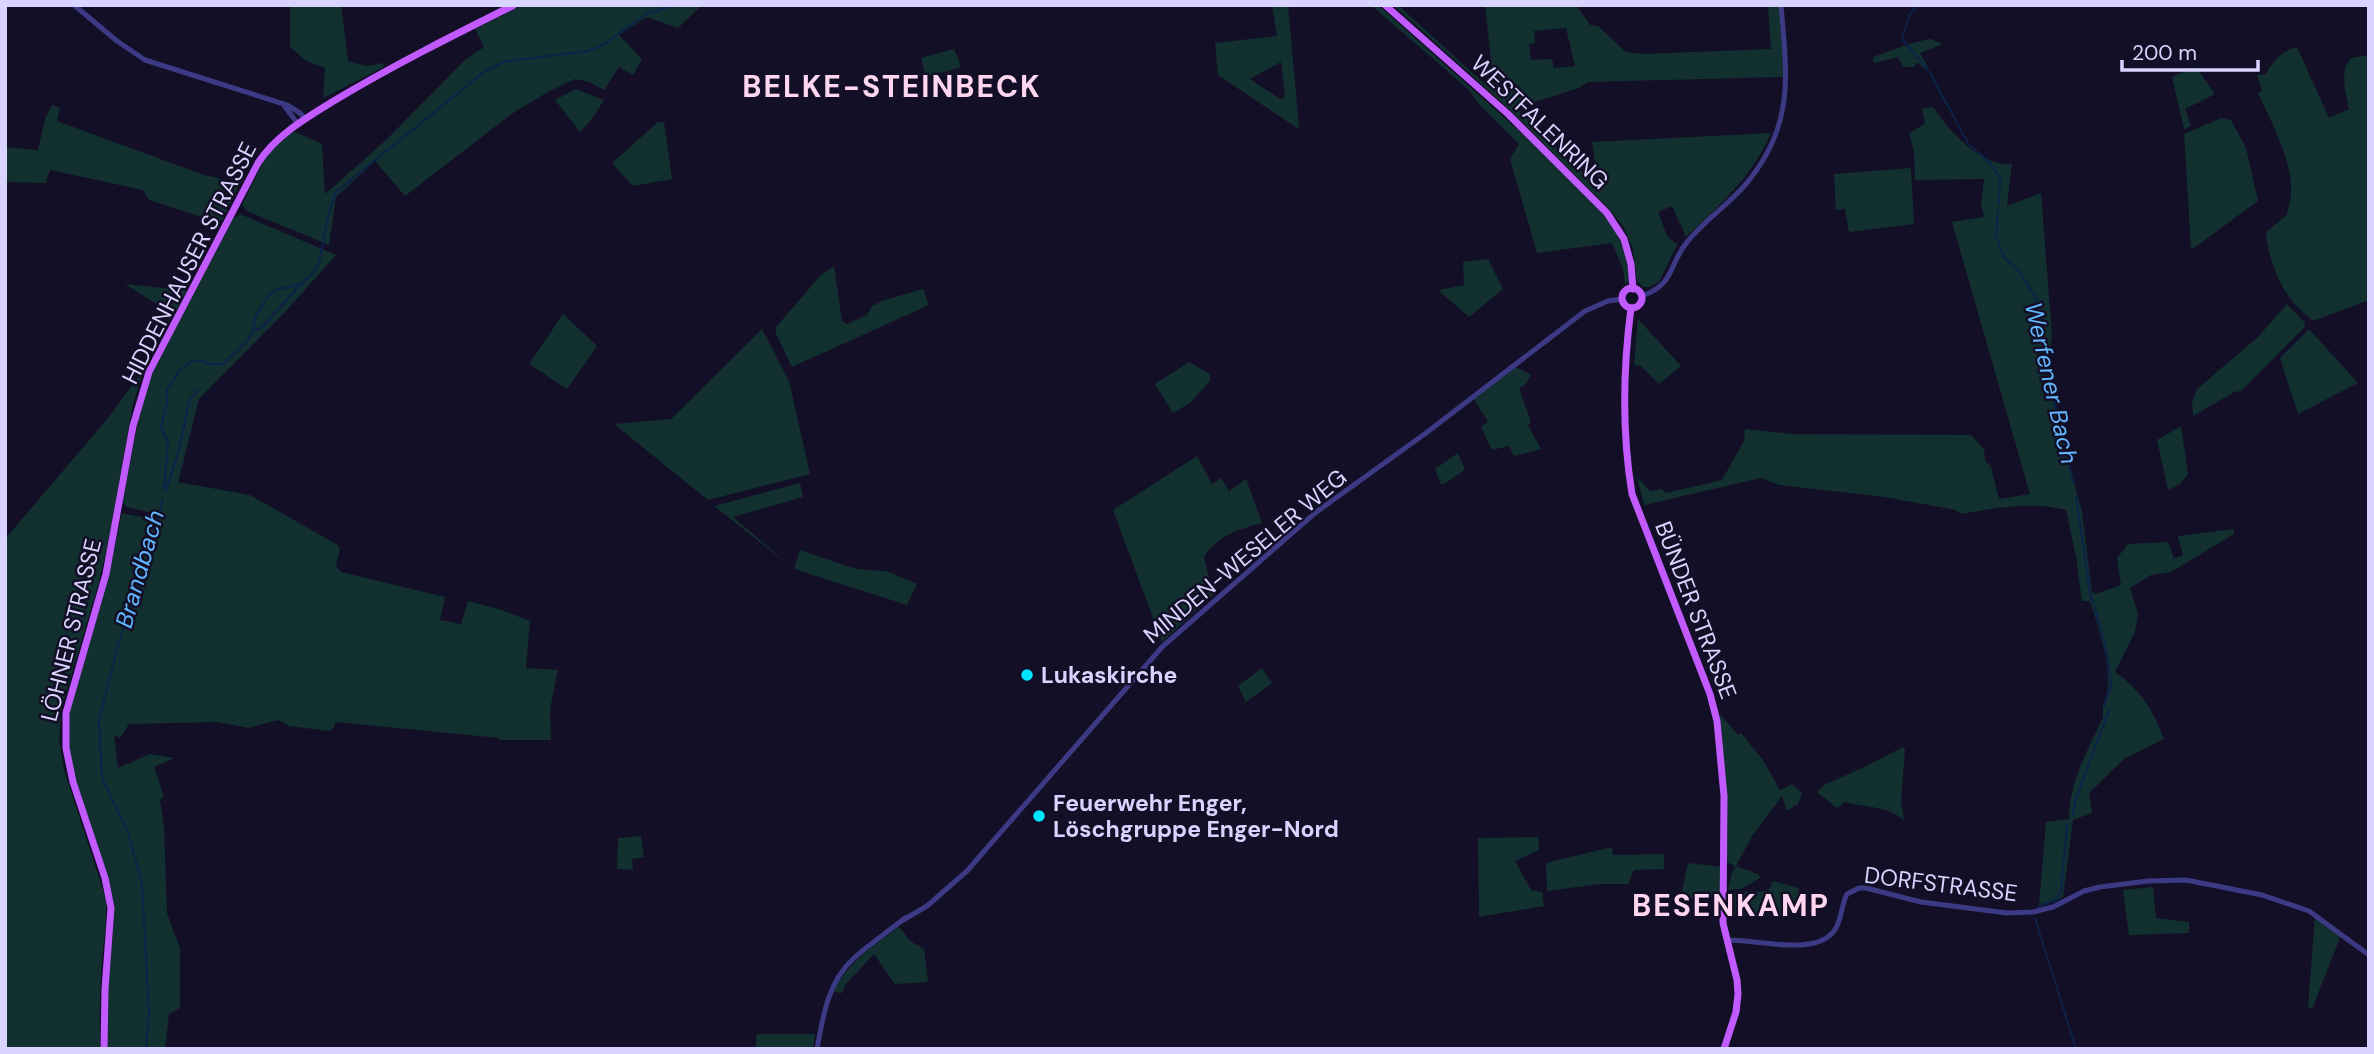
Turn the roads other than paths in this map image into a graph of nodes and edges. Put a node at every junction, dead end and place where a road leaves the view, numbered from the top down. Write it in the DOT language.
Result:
graph roads {
  1 [pos="74,5"];
  2 [pos="514,5"];
  3 [pos="1385,5"];
  4 [pos="1781,5"];
  5 [pos="302,122"];
  6 [pos="1633,289"];
  7 [pos="1642,296"];
  8 [pos="1622,299"];
  9 [pos="1631,308"];
  10 [pos="120,509"];
  11 [pos="1726,940"];
  12 [pos="2369,955"];
  13 [pos="104,1049"];
  14 [pos="817,1049"];
  15 [pos="1724,1049"];
  1 -- 5 [label="street"];
  2 -- 5 [label="main road, HIDDENHAUSER STRASSE"];
  3 -- 6 [label="main road, WESTFALENRING"];
  4 -- 7 [label="street"];
  5 -- 10 [label="main road, HIDDENHAUSER STRASSE"];
  6 -- 7 [label="main road"];
  6 -- 8 [label="main road"];
  7 -- 9 [label="main road"];
  8 -- 9 [label="main road"];
  8 -- 14 [label="street, MINDEN-WESELER WEG"];
  9 -- 11 [label="main road, BÜNDER STRASSE"];
  10 -- 13 [label="main road, LÖHNER STRASSE"];
  11 -- 12 [label="street, DORFSTRASSE"];
  11 -- 15 [label="main road, BÜNDER STRASSE"];
}
